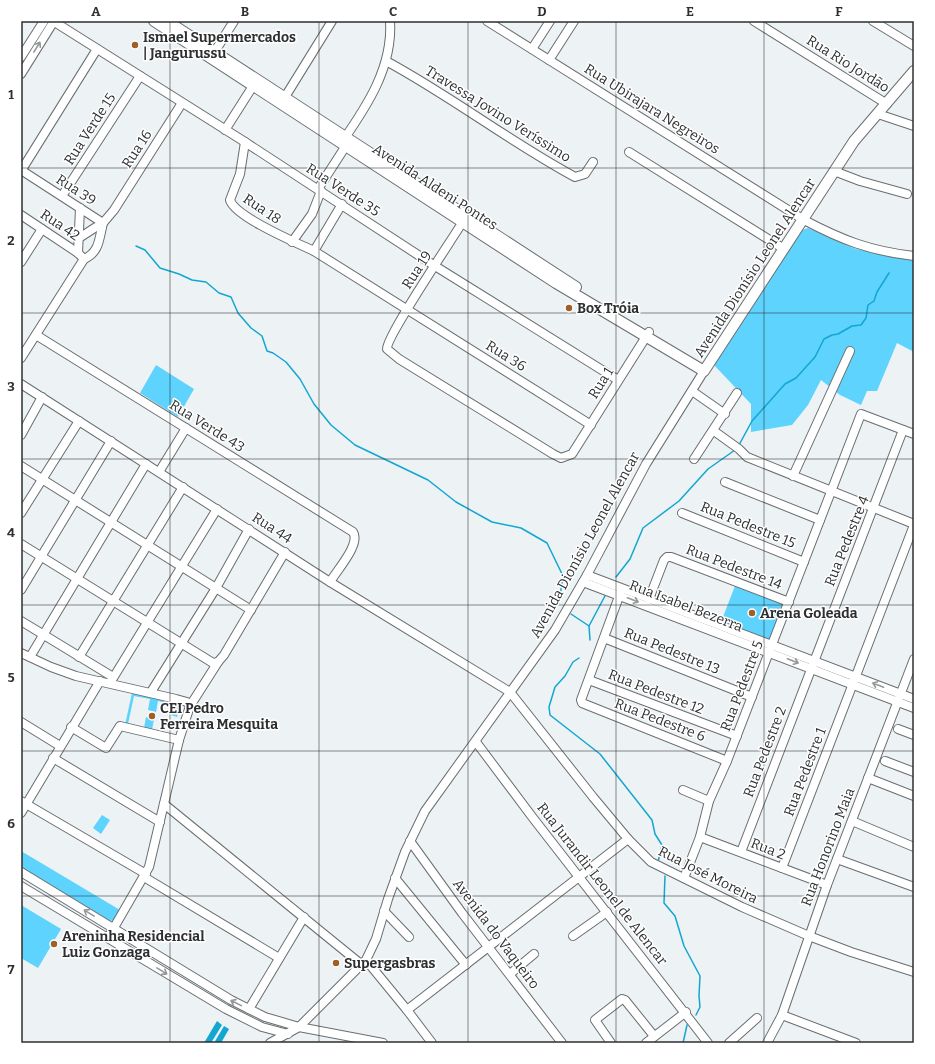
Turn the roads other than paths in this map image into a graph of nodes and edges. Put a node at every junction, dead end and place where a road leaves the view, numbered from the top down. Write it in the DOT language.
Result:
graph roads {
  1 [pos="44,21"];
  2 [pos="54,21"];
  3 [pos="154,21"];
  4 [pos="167,21"];
  5 [pos="234,21"];
  6 [pos="332,21"];
  7 [pos="390,21"];
  8 [pos="487,21"];
  9 [pos="550,21"];
  10 [pos="574,21"];
  11 [pos="754,21"];
  12 [pos="873,21"];
  13 [pos="497,24"];
  14 [pos="914,46"];
  15 [pos="97,49"];
  16 [pos="532,49"];
  17 [pos="212,55"];
  18 [pos="21,57"];
  19 [pos="549,60"];
  20 [pos="386,61"];
  21 [pos="914,71"];
  22 [pos="21,74"];
  23 [pos="140,76"];
  24 [pos="253,86"];
  25 [pos="285,97"];
  26 [pos="182,103"];
  27 [pos="887,104"];
  28 [pos="878,114"];
  29 [pos="914,126"];
  30 [pos="225,130"];
  31 [pos="346,141"];
  32 [pos="245,142"];
  33 [pos="629,152"];
  34 [pos="593,162"];
  35 [pos="21,170"];
  36 [pos="834,171"];
  37 [pos="320,190"];
  38 [pos="907,194"];
  39 [pos="62,196"];
  40 [pos="342,204"];
  41 [pos="80,208"];
  42 [pos="114,210"];
  43 [pos="21,215"];
  44 [pos="804,220"];
  45 [pos="462,223"];
  46 [pos="103,225"];
  47 [pos="42,229"];
  48 [pos="79,238"];
  49 [pos="292,242"];
  50 [pos="784,249"];
  51 [pos="314,252"];
  52 [pos="81,256"];
  53 [pos="914,256"];
  54 [pos="21,262"];
  55 [pos="435,266"];
  56 [pos="406,310"];
  57 [pos="36,334"];
  58 [pos="648,334"];
  59 [pos="850,351"];
  60 [pos="21,358"];
  61 [pos="706,368"];
  62 [pos="618,380"];
  63 [pos="21,384"];
  64 [pos="692,391"];
  65 [pos="737,393"];
  66 [pos="42,398"];
  67 [pos="724,414"];
  68 [pos="79,421"];
  69 [pos="591,425"];
  70 [pos="186,428"];
  71 [pos="714,430"];
  72 [pos="903,430"];
  73 [pos="914,434"];
  74 [pos="21,435"];
  75 [pos="111,441"];
  76 [pos="576,448"];
  77 [pos="694,459"];
  78 [pos="146,464"];
  79 [pos="21,466"];
  80 [pos="159,472"];
  81 [pos="793,476"];
  82 [pos="42,479"];
  83 [pos="725,482"];
  84 [pos="183,487"];
  85 [pos="832,491"];
  86 [pos="77,501"];
  87 [pos="217,508"];
  88 [pos="874,508"];
  89 [pos="21,513"];
  90 [pos="682,513"];
  91 [pos="820,520"];
  92 [pos="111,523"];
  93 [pos="914,524"];
  94 [pos="249,529"];
  95 [pos="21,544"];
  96 [pos="147,545"];
  97 [pos="285,552"];
  98 [pos="42,557"];
  99 [pos="804,562"];
  100 [pos="182,567"];
  101 [pos="585,578"];
  102 [pos="77,579"];
  103 [pos="330,582"];
  104 [pos="216,588"];
  105 [pos="21,590"];
  106 [pos="620,592"];
  107 [pos="649,599"];
  108 [pos="113,601"];
  109 [pos="788,602"];
  110 [pos="251,610"];
  111 [pos="21,621"];
  112 [pos="148,623"];
  113 [pos="43,634"];
  114 [pos="604,638"];
  115 [pos="181,644"];
  116 [pos="770,648"];
  117 [pos="21,653"];
  118 [pos="30,657"];
  119 [pos="79,657"];
  120 [pos="914,659"];
  121 [pos="218,662"];
  122 [pos="812,664"];
  123 [pos="100,680"];
  124 [pos="111,680"];
  125 [pos="589,680"];
  126 [pos="854,680"];
  127 [pos="151,692"];
  128 [pos="510,692"];
  129 [pos="752,697"];
  130 [pos="899,698"];
  131 [pos="914,699"];
  132 [pos="190,706"];
  133 [pos="914,708"];
  134 [pos="21,722"];
  135 [pos="71,727"];
  136 [pos="898,729"];
  137 [pos="914,735"];
  138 [pos="736,736"];
  139 [pos="179,740"];
  140 [pos="476,742"];
  141 [pos="60,746"];
  142 [pos="53,758"];
  143 [pos="727,760"];
  144 [pos="884,761"];
  145 [pos="914,772"];
  146 [pos="868,778"];
  147 [pos="683,790"];
  148 [pos="914,796"];
  149 [pos="709,801"];
  150 [pos="24,802"];
  151 [pos="164,804"];
  152 [pos="21,813"];
  153 [pos="852,821"];
  154 [pos="160,822"];
  155 [pos="700,837"];
  156 [pos="628,839"];
  157 [pos="410,841"];
  158 [pos="914,847"];
  159 [pos="741,852"];
  160 [pos="837,859"];
  161 [pos="782,868"];
  162 [pos="21,872"];
  163 [pos="145,876"];
  164 [pos="580,877"];
  165 [pos="395,878"];
  166 [pos="684,878"];
  167 [pos="827,885"];
  168 [pos="21,886"];
  169 [pos="914,887"];
  170 [pos="384,911"];
  171 [pos="607,912"];
  172 [pos="304,917"];
  173 [pos="114,928"];
  174 [pos="573,936"];
  175 [pos="809,936"];
  176 [pos="409,937"];
  177 [pos="108,938"];
  178 [pos="488,947"];
  179 [pos="534,954"];
  180 [pos="279,958"];
  181 [pos="364,962"];
  182 [pos="466,966"];
  183 [pos="914,972"];
  184 [pos="510,974"];
  185 [pos="249,1009"];
  186 [pos="407,1010"];
  187 [pos="686,1012"];
  188 [pos="782,1015"];
  189 [pos="757,1018"];
  190 [pos="292,1034"];
  191 [pos="654,1036"];
  192 [pos="270,1043"];
  193 [pos="383,1043"];
  194 [pos="432,1043"];
  195 [pos="562,1043"];
  196 [pos="611,1043"];
  197 [pos="646,1043"];
  198 [pos="708,1043"];
  199 [pos="729,1043"];
  200 [pos="767,1043"];
  201 [pos="856,1043"];
  1 -- 18 [label="street"];
  2 -- 15 [label="street, Rua Verde 35"];
  22 -- 2 [label="street, one-way"];
  3 -- 17 [label="main road, Avenida Aldeni Pontes"];
  4 -- 17 [label="main road, Avenida Aldeni Pontes"];
  5 -- 17 [label="street"];
  6 -- 25 [label="street"];
  7 -- 20 [label="street"];
  8 -- 13 [label="street, Rua Ubirajara Negreiros"];
  9 -- 16 [label="street"];
  10 -- 19 [label="street"];
  11 -- 27 [label="street, Rua Rio Jordão"];
  12 -- 14 [label="street"];
  13 -- 16 [label="street, Rua Ubirajara Negreiros"];
  15 -- 23 [label="street, Rua Verde 35"];
  15 -- 35 [label="street"];
  16 -- 19 [label="street, Rua Ubirajara Negreiros"];
  17 -- 24 [label="main road, Avenida Aldeni Pontes"];
  17 -- 25 [label="main road, Avenida Aldeni Pontes"];
  19 -- 44 [label="street, Rua Ubirajara Negreiros"];
  20 -- 31 [label="street"];
  20 -- 34 [label="street, Travessa Jovino Veríssimo"];
  21 -- 27 [label="main road, Avenida Dionísio Leonel Alencar"];
  23 -- 26 [label="street, Rua Verde 35"];
  23 -- 39 [label="street, Rua Verde 15"];
  24 -- 30 [label="street"];
  24 -- 31 [label="main road, Avenida Aldeni Pontes"];
  25 -- 31 [label="main road, Avenida Aldeni Pontes"];
  26 -- 30 [label="street, Rua Verde 35"];
  26 -- 42 [label="street, Rua 16"];
  27 -- 28 [label="main road, Avenida Dionísio Leonel Alencar"];
  28 -- 29 [label="street, Rua Rio Jordão"];
  28 -- 36 [label="main road, Avenida Dionísio Leonel Alencar"];
  30 -- 32 [label="street, Rua Verde 35"];
  31 -- 37 [label="street"];
  31 -- 45 [label="main road, Avenida Aldeni Pontes"];
  31 -- 58 [label="main road, Avenida Aldeni Pontes"];
  32 -- 37 [label="street, Rua Verde 35"];
  32 -- 49 [label="street, Rua 18"];
  33 -- 50 [label="street"];
  35 -- 39 [label="street, Rua 39"];
  36 -- 38 [label="street"];
  36 -- 44 [label="main road, Avenida Dionísio Leonel Alencar"];
  37 -- 40 [label="street, Rua Verde 35"];
  37 -- 49 [label="street"];
  39 -- 41 [label="street, Rua 39"];
  40 -- 51 [label="street"];
  40 -- 55 [label="street, Rua Verde 35"];
  41 -- 46 [label="street, Rua 39"];
  41 -- 48 [label="street"];
  42 -- 46 [label="street, Rua 39"];
  43 -- 47 [label="street, Rua 42"];
  44 -- 50 [label="main road, Avenida Dionísio Leonel Alencar"];
  44 -- 53 [label="street, Rua Ubirajara Negreiros"];
  45 -- 55 [label="street, Rua 19"];
  45 -- 58 [label="main road, Avenida Aldeni Pontes"];
  46 -- 48 [label="street"];
  46 -- 52 [label="street"];
  47 -- 52 [label="street, Rua 42"];
  47 -- 54 [label="street"];
  48 -- 52 [label="street"];
  49 -- 51 [label="street, Rua 18"];
  50 -- 61 [label="main road, Avenida Dionísio Leonel Alencar"];
  51 -- 56 [label="street, Rua 18"];
  52 -- 57 [label="street"];
  55 -- 56 [label="street, Rua 19"];
  55 -- 62 [label="street, Rua Verde 35"];
  56 -- 69 [label="street, Rua 36"];
  56 -- 76 [label="street, Rua 19"];
  57 -- 60 [label="street"];
  57 -- 70 [label="street, Rua Verde 43"];
  58 -- 61 [label="main road, Avenida Aldeni Pontes"];
  58 -- 62 [label="street, Rua 1"];
  59 -- 81 [label="street"];
  61 -- 64 [label="street, Avenida Dionísio Leonel Alencar"];
  62 -- 69 [label="street, Rua 1"];
  63 -- 66 [label="street, Rua 44"];
  64 -- 67 [label="street"];
  64 -- 101 [label="street, Avenida Dionísio Leonel Alencar"];
  65 -- 67 [label="street"];
  66 -- 68 [label="street, Rua 44"];
  66 -- 74 [label="street"];
  67 -- 71 [label="street"];
  68 -- 75 [label="street, Rua 44"];
  68 -- 82 [label="street"];
  69 -- 76 [label="street, Rua 1"];
  70 -- 80 [label="street"];
  70 -- 103 [label="street, Rua Verde 43"];
  71 -- 77 [label="street"];
  71 -- 81 [label="street"];
  72 -- 73 [label="street"];
  72 -- 85 [label="street, Rua Pedestre 5"];
  72 -- 88 [label="street, Rua Pedestre 4"];
  75 -- 78 [label="street, Rua 44"];
  75 -- 86 [label="street"];
  78 -- 80 [label="street, Rua 44"];
  78 -- 92 [label="street"];
  79 -- 82 [label="street"];
  80 -- 84 [label="street, Rua 44"];
  81 -- 85 [label="street"];
  82 -- 86 [label="street"];
  82 -- 89 [label="street"];
  83 -- 91 [label="street"];
  84 -- 87 [label="street, Rua 44"];
  84 -- 96 [label="street"];
  85 -- 88 [label="street"];
  85 -- 91 [label="street, Rua Pedestre 5"];
  86 -- 92 [label="street"];
  86 -- 98 [label="street"];
  87 -- 94 [label="street, Rua 44"];
  87 -- 100 [label="street"];
  88 -- 93 [label="street"];
  88 -- 122 [label="street, Rua Pedestre 4"];
  90 -- 99 [label="street, Rua Pedestre 15"];
  91 -- 99 [label="street, Rua Pedestre 5"];
  92 -- 96 [label="street"];
  92 -- 102 [label="street"];
  93 -- 126 [label="street, Rua Pedestre 1"];
  94 -- 97 [label="street, Rua 44"];
  94 -- 104 [label="street"];
  95 -- 98 [label="street"];
  96 -- 100 [label="street"];
  96 -- 108 [label="street"];
  97 -- 103 [label="street, Rua 44"];
  97 -- 110 [label="street"];
  98 -- 102 [label="street"];
  98 -- 105 [label="street"];
  99 -- 109 [label="street, Rua Pedestre 5"];
  100 -- 104 [label="street"];
  100 -- 112 [label="street"];
  101 -- 106 [label="street, Rua Isabel Bezerra"];
  101 -- 128 [label="street, Avenida Dionísio Leonel Alencar"];
  102 -- 108 [label="street"];
  102 -- 113 [label="street"];
  103 -- 128 [label="street, Rua 44"];
  104 -- 110 [label="street"];
  104 -- 115 [label="street"];
  106 -- 107 [label="street, Rua Isabel Bezerra"];
  106 -- 114 [label="street"];
  106 -- 116 [label="street, Rua Isabel Bezerra, one-way"];
  107 -- 109 [label="street, Rua Pedestre 14"];
  107 -- 116 [label="street, Rua Isabel Bezerra"];
  108 -- 112 [label="street"];
  108 -- 119 [label="street"];
  109 -- 116 [label="street, Rua Pedestre 5"];
  110 -- 121 [label="street"];
  111 -- 113 [label="street"];
  112 -- 115 [label="street"];
  112 -- 124 [label="street"];
  113 -- 118 [label="street"];
  113 -- 119 [label="street"];
  114 -- 125 [label="street"];
  114 -- 129 [label="street, Rua Pedestre 13"];
  115 -- 121 [label="street"];
  115 -- 127 [label="street"];
  116 -- 122 [label="street, Rua Isabel Bezerra"];
  116 -- 129 [label="street, Rua Pedestre 5"];
  117 -- 118 [label="street"];
  118 -- 123 [label="street"];
  119 -- 124 [label="street"];
  120 -- 130 [label="street, Rua Honorino Maia"];
  121 -- 132 [label="street"];
  122 -- 126 [label="street, Rua Isabel Bezerra"];
  122 -- 159 [label="street, Rua Pedestre 2"];
  123 -- 124 [label="street"];
  123 -- 135 [label="street"];
  124 -- 127 [label="street"];
  125 -- 138 [label="street, Rua Pedestre 12"];
  125 -- 143 [label="street, Rua Pedestre 6"];
  126 -- 130 [label="street, Rua Isabel Bezerra"];
  126 -- 161 [label="street, Rua Pedestre 1"];
  127 -- 132 [label="street"];
  128 -- 140 [label="street, Avenida Dionísio Leonel Alencar"];
  128 -- 156 [label="street, Rua José Moreira"];
  129 -- 138 [label="street, Rua Pedestre 5"];
  130 -- 131 [label="street, Rua Isabel Bezerra"];
  130 -- 133 [label="street, Rua Isabel Bezerra"];
  130 -- 146 [label="street, Rua Honorino Maia"];
  132 -- 139 [label="street"];
  134 -- 141 [label="street"];
  135 -- 139 [label="street"];
  135 -- 141 [label="street"];
  136 -- 137 [label="street"];
  138 -- 143 [label="street, Rua Pedestre 5"];
  139 -- 151 [label="street"];
  140 -- 157 [label="street, Avenida Dionísio Leonel Alencar"];
  140 -- 164 [label="street, Rua Jurandir Leonel de Alencar"];
  141 -- 142 [label="street"];
  142 -- 150 [label="street"];
  142 -- 154 [label="street"];
  143 -- 149 [label="street, Rua Pedestre 5"];
  144 -- 145 [label="street"];
  146 -- 148 [label="street"];
  146 -- 153 [label="street, Rua Honorino Maia"];
  147 -- 149 [label="street"];
  149 -- 155 [label="street, Rua Pedestre 5"];
  150 -- 152 [label="street"];
  150 -- 163 [label="street"];
  151 -- 154 [label="street"];
  151 -- 172 [label="street"];
  153 -- 158 [label="street"];
  153 -- 160 [label="street, Rua Honorino Maia"];
  154 -- 163 [label="street"];
  155 -- 159 [label="street, Rua 2"];
  155 -- 166 [label="street, Rua Pedestre 5"];
  156 -- 164 [label="street"];
  156 -- 166 [label="street, Rua José Moreira"];
  157 -- 165 [label="street, Avenida Dionísio Leonel Alencar"];
  157 -- 178 [label="street, Avenida do Vaqueiro"];
  159 -- 161 [label="street, Rua 2"];
  160 -- 167 [label="street, Rua Honorino Maia"];
  160 -- 169 [label="street"];
  161 -- 167 [label="street, Rua 2"];
  173 -- 162 [label="street, one-way"];
  163 -- 173 [label="street"];
  163 -- 180 [label="street"];
  164 -- 171 [label="street, Rua Jurandir Leonel de Alencar"];
  164 -- 178 [label="street"];
  165 -- 170 [label="street, Avenida Dionísio Leonel Alencar"];
  165 -- 182 [label="street"];
  166 -- 175 [label="street, Rua José Moreira"];
  167 -- 175 [label="street, Rua Honorino Maia"];
  168 -- 177 [label="street"];
  170 -- 176 [label="street"];
  170 -- 181 [label="street, Avenida Dionísio Leonel Alencar"];
  171 -- 174 [label="street"];
  171 -- 187 [label="street, Rua Jurandir Leonel de Alencar"];
  172 -- 180 [label="street"];
  172 -- 181 [label="street"];
  173 -- 177 [label="street"];
  185 -- 173 [label="street, one-way"];
  175 -- 183 [label="street, Rua José Moreira"];
  175 -- 188 [label="street, Rua Honorino Maia"];
  177 -- 190 [label="street, one-way"];
  178 -- 182 [label="street"];
  178 -- 184 [label="street, Avenida do Vaqueiro"];
  179 -- 184 [label="street"];
  180 -- 185 [label="street"];
  181 -- 186 [label="street"];
  181 -- 190 [label="street, Avenida Dionísio Leonel Alencar"];
  182 -- 186 [label="street"];
  184 -- 195 [label="street, Avenida do Vaqueiro"];
  185 -- 190 [label="street"];
  186 -- 194 [label="street"];
  187 -- 191 [label="street"];
  187 -- 198 [label="street, Rua Jurandir Leonel de Alencar"];
  188 -- 200 [label="street, Rua Honorino Maia"];
  188 -- 201 [label="street"];
  189 -- 199 [label="street"];
  190 -- 192 [label="street, Avenida Dionísio Leonel Alencar"];
  190 -- 193 [label="street"];
  191 -- 196 [label="street"];
  191 -- 197 [label="street"];
}
